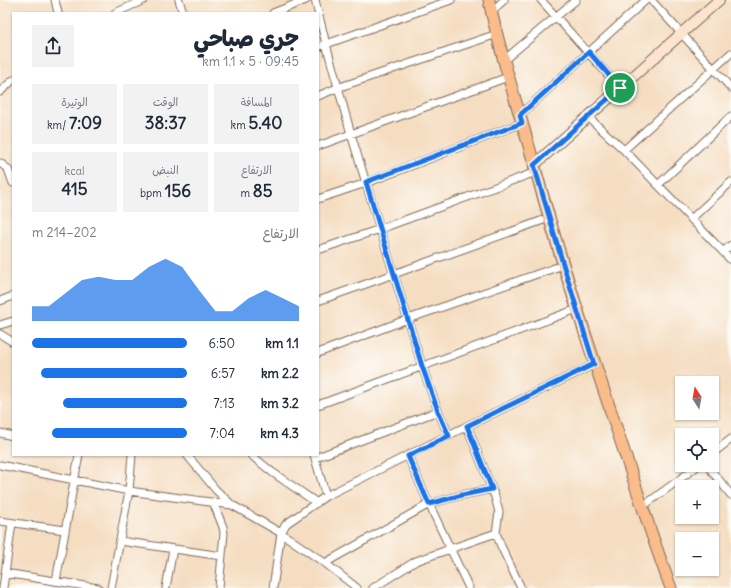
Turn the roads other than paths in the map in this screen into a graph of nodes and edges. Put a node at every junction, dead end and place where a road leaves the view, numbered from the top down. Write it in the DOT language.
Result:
graph roads {
  1 [pos="55,0"];
  2 [pos="144,0"];
  3 [pos="179,0"];
  4 [pos="306,0"];
  5 [pos="315,0"];
  6 [pos="451,0"];
  7 [pos="504,0"];
  8 [pos="541,0"];
  9 [pos="576,0"];
  10 [pos="646,0"];
  11 [pos="651,0"];
  12 [pos="719,0"];
  13 [pos="490,5"];
  14 [pos="58,12"];
  15 [pos="117,12"];
  16 [pos="183,12"];
  17 [pos="276,12"];
  18 [pos="318,12"];
  19 [pos="319,16"];
  20 [pos="557,17"];
  21 [pos="497,34"];
  22 [pos="682,34"];
  23 [pos="326,44"];
  24 [pos="319,47"];
  25 [pos="589,52"];
  26 [pos="731,53"];
  27 [pos="504,60"];
  28 [pos="714,69"];
  29 [pos="508,77"];
  30 [pos="12,81"];
  31 [pos="338,88"];
  32 [pos="620,88"];
  33 [pos="731,88"];
  34 [pos="0,92"];
  35 [pos="319,96"];
  36 [pos="731,116"];
  37 [pos="588,117"];
  38 [pos="521,119"];
  39 [pos="351,134"];
  40 [pos="319,146"];
  41 [pos="624,150"];
  42 [pos="0,163"];
  43 [pos="535,169"];
  44 [pos="12,180"];
  45 [pos="366,182"];
  46 [pos="731,182"];
  47 [pos="658,185"];
  48 [pos="319,199"];
  49 [pos="549,218"];
  50 [pos="691,219"];
  51 [pos="380,230"];
  52 [pos="731,245"];
  53 [pos="319,250"];
  54 [pos="723,252"];
  55 [pos="731,260"];
  56 [pos="563,264"];
  57 [pos="394,274"];
  58 [pos="12,296"];
  59 [pos="0,301"];
  60 [pos="319,301"];
  61 [pos="577,309"];
  62 [pos="408,319"];
  63 [pos="12,321"];
  64 [pos="0,325"];
  65 [pos="0,334"];
  66 [pos="12,341"];
  67 [pos="319,353"];
  68 [pos="594,364"];
  69 [pos="422,366"];
  70 [pos="319,405"];
  71 [pos="438,411"];
  72 [pos="467,426"];
  73 [pos="0,433"];
  74 [pos="12,436"];
  75 [pos="449,436"];
  76 [pos="731,439"];
  77 [pos="719,448"];
  78 [pos="319,454"];
  79 [pos="79,456"];
  80 [pos="132,456"];
  81 [pos="187,456"];
  82 [pos="252,456"];
  83 [pos="314,456"];
  84 [pos="408,456"];
  85 [pos="0,465"];
  86 [pos="690,472"];
  87 [pos="713,472"];
  88 [pos="74,480"];
  89 [pos="492,489"];
  90 [pos="129,491"];
  91 [pos="731,495"];
  92 [pos="326,496"];
  93 [pos="213,502"];
  94 [pos="317,502"];
  95 [pos="429,504"];
  96 [pos="232,505"];
  97 [pos="642,507"];
  98 [pos="0,521"];
  99 [pos="12,523"];
  100 [pos="65,530"];
  101 [pos="281,533"];
  102 [pos="496,533"];
  103 [pos="120,541"];
  104 [pos="173,548"];
  105 [pos="450,549"];
  106 [pos="222,556"];
  107 [pos="325,563"];
  108 [pos="5,573"];
  109 [pos="56,581"];
  110 [pos="3,588"];
  111 [pos="98,588"];
  112 [pos="111,588"];
  113 [pos="166,588"];
  114 [pos="218,588"];
  115 [pos="274,588"];
  116 [pos="358,588"];
  117 [pos="373,588"];
  118 [pos="469,588"];
  119 [pos="521,588"];
  120 [pos="672,588"];
  1 -- 14 [label="street"];
  2 -- 15 [label="street"];
  3 -- 16 [label="street"];
  4 -- 17 [label="street"];
  5 -- 18 [label="street"];
  6 -- 23 [label="street"];
  7 -- 13 [label="street"];
  8 -- 20 [label="street"];
  9 -- 20 [label="street"];
  10 -- 25 [label="street"];
  11 -- 22 [label="street"];
  12 -- 22 [label="street"];
  13 -- 21 [label="main road"];
  19 -- 23 [label="street"];
  20 -- 25 [label="street"];
  20 -- 27 [label="street"];
  21 -- 27 [label="main road"];
  21 -- 31 [label="street"];
  22 -- 28 [label="street"];
  22 -- 32 [label="street"];
  23 -- 24 [label="street"];
  23 -- 31 [label="street"];
  25 -- 32 [label="street"];
  25 -- 38 [label="street"];
  26 -- 28 [label="street"];
  27 -- 29 [label="main road"];
  28 -- 33 [label="street"];
  28 -- 41 [label="street"];
  29 -- 38 [label="main road"];
  29 -- 39 [label="street"];
  30 -- 34 [label="street"];
  31 -- 35 [label="street"];
  31 -- 39 [label="street"];
  32 -- 37 [label="street"];
  36 -- 47 [label="street"];
  37 -- 41 [label="street"];
  37 -- 43 [label="street"];
  38 -- 43 [label="main road"];
  38 -- 45 [label="street"];
  39 -- 40 [label="street"];
  39 -- 45 [label="street"];
  41 -- 47 [label="street"];
  42 -- 44 [label="street"];
  43 -- 49 [label="main road"];
  43 -- 51 [label="street"];
  45 -- 48 [label="street"];
  45 -- 51 [label="street"];
  46 -- 50 [label="street"];
  47 -- 50 [label="street"];
  49 -- 56 [label="main road"];
  49 -- 57 [label="street"];
  50 -- 54 [label="street"];
  51 -- 53 [label="street"];
  51 -- 57 [label="street"];
  52 -- 54 [label="street"];
  54 -- 55 [label="street"];
  56 -- 61 [label="main road"];
  56 -- 62 [label="street"];
  57 -- 60 [label="street"];
  57 -- 62 [label="street"];
  58 -- 59 [label="street"];
  61 -- 68 [label="main road"];
  61 -- 69 [label="street"];
  62 -- 67 [label="street"];
  62 -- 69 [label="street"];
  63 -- 64 [label="street"];
  65 -- 66 [label="street"];
  68 -- 72 [label="street"];
  68 -- 97 [label="main road"];
  69 -- 70 [label="street"];
  69 -- 71 [label="street"];
  71 -- 75 [label="street"];
  71 -- 78 [label="street"];
  72 -- 75 [label="street"];
  72 -- 89 [label="street"];
  73 -- 74 [label="street"];
  75 -- 84 [label="street"];
  76 -- 77 [label="street"];
  79 -- 88 [label="street"];
  80 -- 90 [label="street"];
  81 -- 96 [label="street"];
  82 -- 94 [label="street"];
  83 -- 92 [label="street"];
  84 -- 92 [label="street"];
  84 -- 95 [label="street"];
  85 -- 88 [label="street"];
  86 -- 97 [label="street"];
  87 -- 91 [label="street"];
  88 -- 90 [label="street"];
  88 -- 100 [label="street"];
  89 -- 95 [label="street"];
  89 -- 102 [label="street"];
  90 -- 93 [label="street"];
  90 -- 103 [label="street"];
  92 -- 94 [label="street"];
  93 -- 96 [label="street"];
  93 -- 106 [label="street"];
  94 -- 101 [label="street"];
  95 -- 105 [label="street"];
  95 -- 107 [label="street"];
  96 -- 101 [label="street"];
  97 -- 120 [label="main road"];
  98 -- 99 [label="street"];
  99 -- 100 [label="street"];
  99 -- 108 [label="street"];
  100 -- 109 [label="street"];
  101 -- 107 [label="street"];
  101 -- 115 [label="street"];
  102 -- 105 [label="street"];
  102 -- 119 [label="street"];
  103 -- 104 [label="street"];
  103 -- 112 [label="street"];
  104 -- 106 [label="street"];
  104 -- 113 [label="street"];
  105 -- 117 [label="street"];
  105 -- 118 [label="street"];
  106 -- 114 [label="street"];
  107 -- 116 [label="street"];
  108 -- 109 [label="street"];
  108 -- 110 [label="street"];
  109 -- 111 [label="street"];
}
